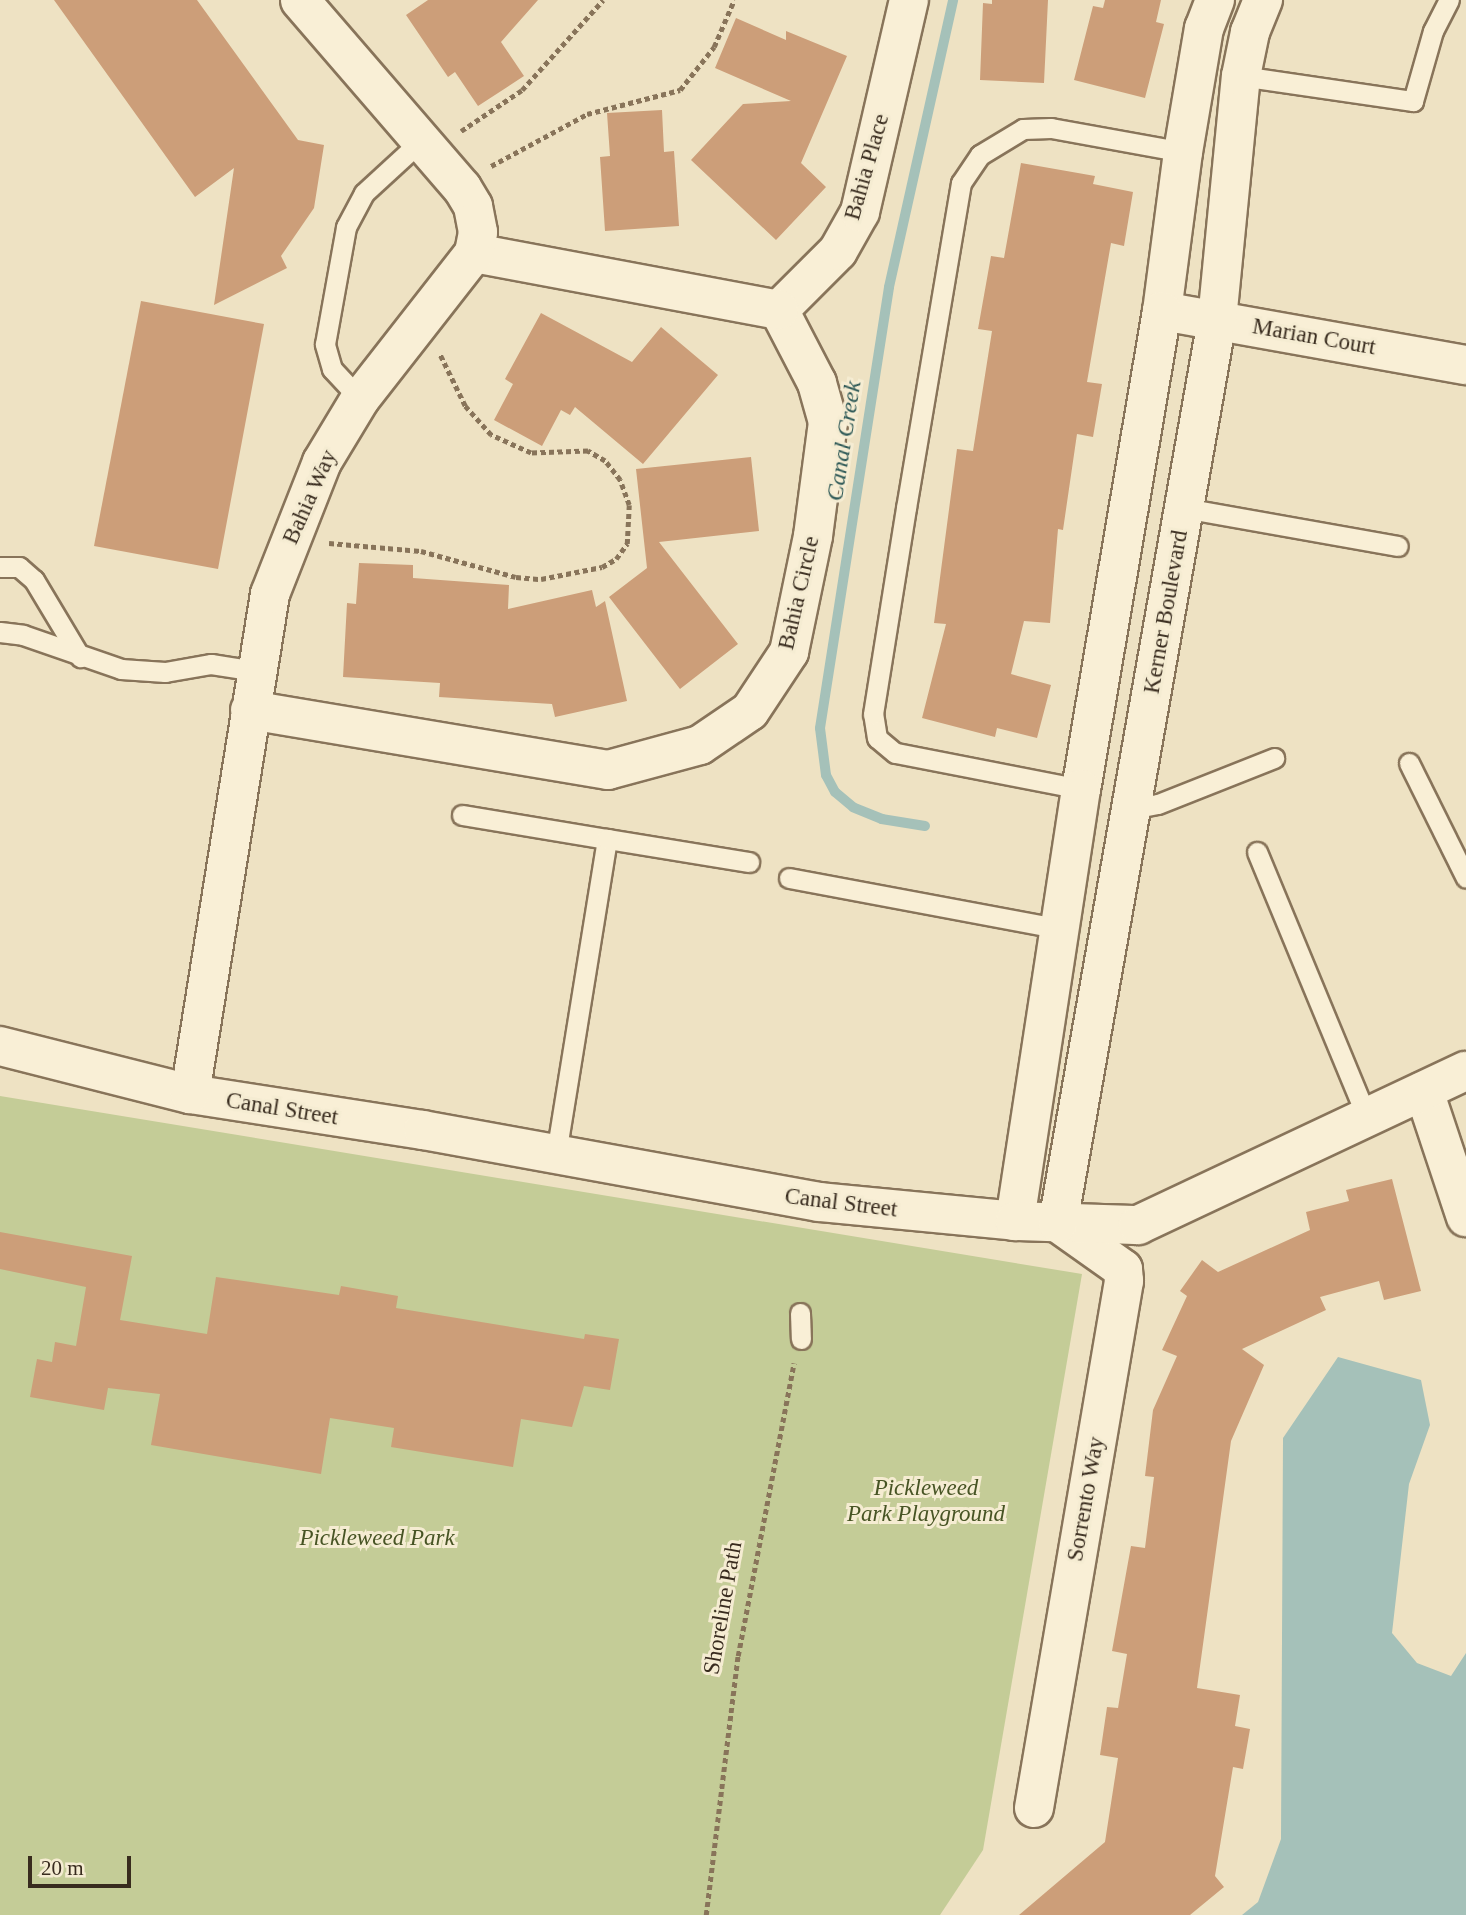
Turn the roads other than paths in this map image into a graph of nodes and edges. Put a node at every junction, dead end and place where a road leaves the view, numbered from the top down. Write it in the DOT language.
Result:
graph roads {
  1 [pos="909,0"];
  2 [pos="1215,0"];
  3 [pos="1263,0"];
  4 [pos="1449,0"];
  5 [pos="317,6"];
  6 [pos="1241,76"];
  7 [pos="428,145"];
  8 [pos="1183,152"];
  9 [pos="474,253"];
  10 [pos="779,310"];
  11 [pos="1162,311"];
  12 [pos="1217,320"];
  13 [pos="1466,365"];
  14 [pos="360,400"];
  15 [pos="1184,508"];
  16 [pos="1398,546"];
  17 [pos="0,567"];
  18 [pos="0,632"];
  19 [pos="80,657"];
  20 [pos="256,671"];
  21 [pos="250,710"];
  22 [pos="1274,758"];
  23 [pos="1409,763"];
  24 [pos="1081,789"];
  25 [pos="1132,809"];
  26 [pos="462,815"];
  27 [pos="607,839"];
  28 [pos="1257,852"];
  29 [pos="749,862"];
  30 [pos="789,878"];
  31 [pos="1466,878"];
  32 [pos="1062,929"];
  33 [pos="0,1046"];
  34 [pos="1466,1071"];
  35 [pos="1424,1091"];
  36 [pos="190,1094"];
  37 [pos="1367,1118"];
  38 [pos="556,1156"];
  39 [pos="1466,1217"];
  40 [pos="1015,1221"];
  41 [pos="1058,1223"];
  42 [pos="800,1313"];
  43 [pos="801,1339"];
  44 [pos="1034,1808"];
  1 -- 10 [label="street, Bahia Place"];
  2 -- 8 [label="street"];
  3 -- 6 [label="street, Kerner Boulevard"];
  4 -- 6 [label="lane"];
  5 -- 7 [label="street"];
  6 -- 12 [label="street, Kerner Boulevard"];
  7 -- 9 [label="street"];
  7 -- 14 [label="lane"];
  8 -- 11 [label="street"];
  8 -- 24 [label="lane"];
  9 -- 10 [label="street"];
  9 -- 14 [label="street, Bahia Way"];
  10 -- 21 [label="street, Bahia Circle"];
  11 -- 12 [label="street, Marian Court"];
  11 -- 24 [label="street"];
  12 -- 13 [label="street, Marian Court"];
  12 -- 15 [label="street, Kerner Boulevard"];
  14 -- 20 [label="street, Bahia Way"];
  15 -- 16 [label="lane"];
  15 -- 25 [label="street, Kerner Boulevard"];
  17 -- 19 [label="lane"];
  18 -- 19 [label="lane"];
  19 -- 20 [label="lane"];
  20 -- 21 [label="street, Bahia Way"];
  21 -- 36 [label="street, Bahia Way"];
  22 -- 25 [label="lane"];
  23 -- 31 [label="lane"];
  24 -- 32 [label="street"];
  25 -- 41 [label="street, Kerner Boulevard"];
  26 -- 27 [label="lane"];
  27 -- 29 [label="lane"];
  27 -- 38 [label="lane"];
  28 -- 37 [label="lane"];
  30 -- 32 [label="lane"];
  32 -- 40 [label="street"];
  33 -- 36 [label="street, Canal Street"];
  34 -- 35 [label="street, Canal Street"];
  35 -- 37 [label="street, Canal Street"];
  35 -- 39 [label="street"];
  36 -- 38 [label="street, Canal Street"];
  37 -- 41 [label="street, Canal Street"];
  38 -- 40 [label="street, Canal Street"];
  40 -- 41 [label="street, Canal Street"];
  41 -- 44 [label="street, Sorrento Way"];
  42 -- 43 [label="lane"];
}
